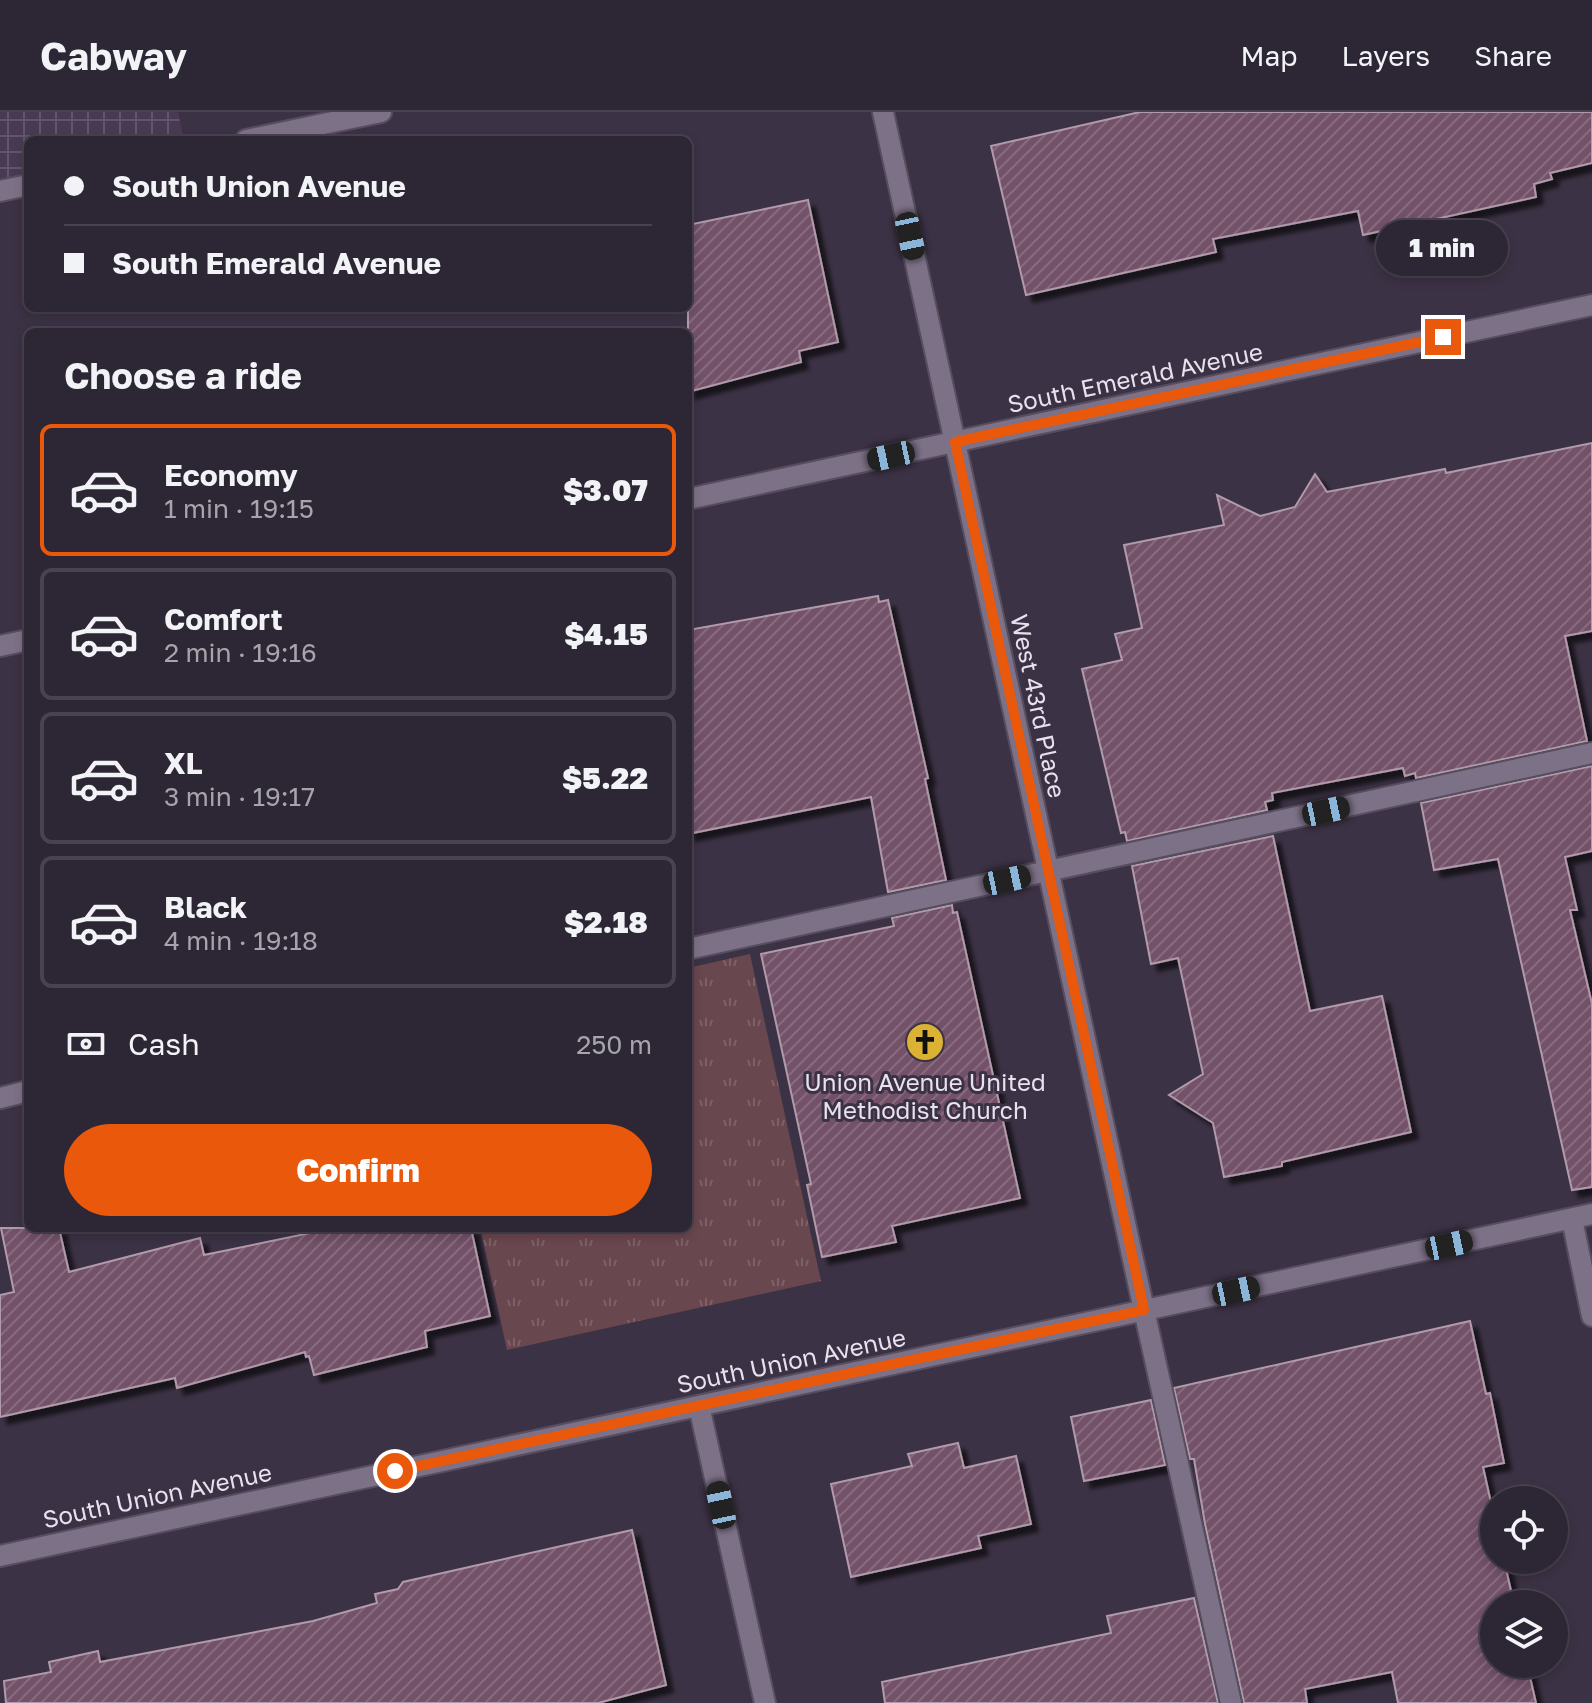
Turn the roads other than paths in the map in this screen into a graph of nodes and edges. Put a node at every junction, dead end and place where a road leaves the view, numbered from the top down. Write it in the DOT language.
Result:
graph roads {
  1 [pos="381,112"];
  2 [pos="883,112"];
  3 [pos="265,136"];
  4 [pos="24,186"];
  5 [pos="0,191"];
  6 [pos="1592,305"];
  7 [pos="955,442"];
  8 [pos="692,498"];
  9 [pos="24,641"];
  10 [pos="0,646"];
  11 [pos="1592,753"];
  12 [pos="1049,871"];
  13 [pos="692,948"];
  14 [pos="24,1092"];
  15 [pos="0,1098"];
  16 [pos="1582,1217"];
  17 [pos="1144,1310"];
  18 [pos="1592,1316"];
  19 [pos="699,1406"];
  20 [pos="0,1556"];
  21 [pos="765,1703"];
  22 [pos="1231,1703"];
  1 -- 3 [label="street"];
  2 -- 7 [label="street, West 43rd Place"];
  4 -- 5 [label="street"];
  6 -- 7 [label="street, South Emerald Avenue"];
  7 -- 8 [label="street, South Emerald Avenue"];
  7 -- 12 [label="street, West 43rd Place"];
  9 -- 10 [label="street"];
  11 -- 12 [label="street"];
  12 -- 13 [label="street"];
  12 -- 17 [label="street, West 43rd Place"];
  14 -- 15 [label="street"];
  16 -- 17 [label="street, South Union Avenue"];
  16 -- 18 [label="street"];
  17 -- 19 [label="street, South Union Avenue"];
  17 -- 22 [label="street, West 43rd Place"];
  19 -- 20 [label="street, South Union Avenue"];
  19 -- 21 [label="street"];
}
